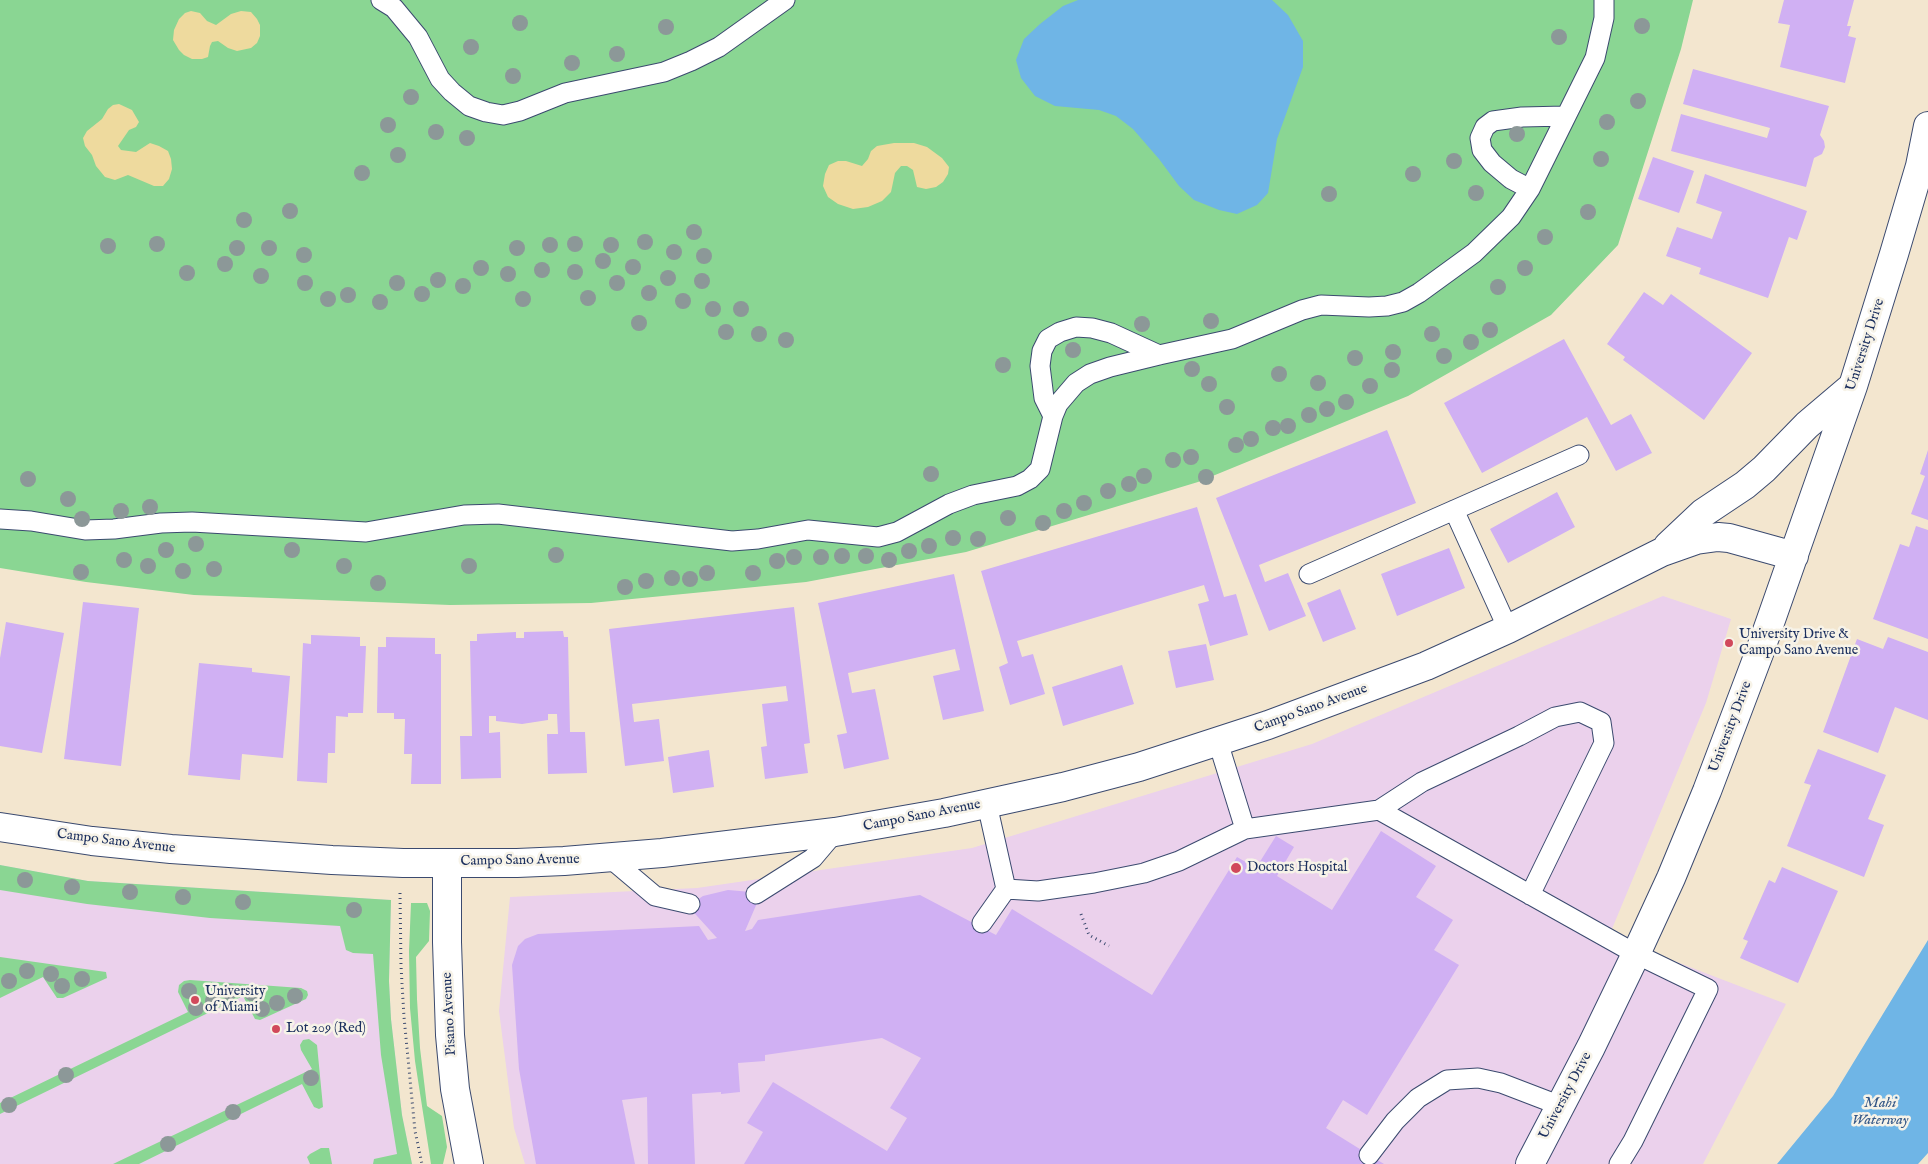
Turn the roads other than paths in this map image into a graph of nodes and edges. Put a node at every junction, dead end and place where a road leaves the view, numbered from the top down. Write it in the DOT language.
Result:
graph roads {
  1 [pos="381,0"];
  2 [pos="785,0"];
  3 [pos="1604,0"];
  4 [pos="1565,116"];
  5 [pos="1928,126"];
  6 [pos="1530,189"];
  7 [pos="1159,355"];
  8 [pos="1853,386"];
  9 [pos="1052,416"];
  10 [pos="1579,455"];
  11 [pos="1454,510"];
  12 [pos="0,519"];
  13 [pos="1662,552"];
  14 [pos="1794,556"];
  15 [pos="1309,574"];
  16 [pos="1508,629"];
  17 [pos="1218,742"];
  18 [pos="987,804"];
  19 [pos="1379,810"];
  20 [pos="0,827"];
  21 [pos="1245,829"];
  22 [pos="834,832"];
  23 [pos="610,858"];
  24 [pos="447,863"];
  25 [pos="1006,889"];
  26 [pos="756,894"];
  27 [pos="1530,895"];
  28 [pos="690,904"];
  29 [pos="982,923"];
  30 [pos="1636,954"];
  31 [pos="1561,1106"];
  32 [pos="1369,1155"];
  33 [pos="469,1164"];
  34 [pos="1530,1164"];
  35 [pos="1619,1164"];
  1 -- 2 [label="lane"];
  3 -- 4 [label="lane"];
  4 -- 6 [label="lane"];
  4 -- 6 [label="lane"];
  5 -- 8 [label="street, University Drive"];
  6 -- 7 [label="lane"];
  7 -- 9 [label="lane"];
  7 -- 9 [label="lane"];
  8 -- 13 [label="street"];
  8 -- 14 [label="street, University Drive"];
  9 -- 12 [label="lane"];
  10 -- 11 [label="lane"];
  11 -- 15 [label="lane"];
  11 -- 16 [label="lane"];
  13 -- 14 [label="street, Campo Sano Avenue"];
  13 -- 16 [label="street, Campo Sano Avenue"];
  14 -- 30 [label="street, University Drive"];
  16 -- 17 [label="street, Campo Sano Avenue"];
  17 -- 18 [label="street, Campo Sano Avenue"];
  17 -- 21 [label="lane"];
  18 -- 22 [label="street, Campo Sano Avenue"];
  18 -- 25 [label="lane"];
  19 -- 21 [label="lane"];
  19 -- 27 [label="lane"];
  19 -- 27 [label="lane"];
  20 -- 24 [label="street, Campo Sano Avenue"];
  21 -- 25 [label="lane"];
  22 -- 23 [label="street, Campo Sano Avenue"];
  22 -- 26 [label="lane"];
  23 -- 24 [label="street, Campo Sano Avenue"];
  23 -- 28 [label="lane"];
  24 -- 33 [label="street, Pisano Avenue"];
  25 -- 29 [label="lane"];
  27 -- 30 [label="lane"];
  30 -- 31 [label="street, University Drive"];
  30 -- 35 [label="lane"];
  31 -- 32 [label="lane"];
  31 -- 34 [label="street, University Drive"];
}
